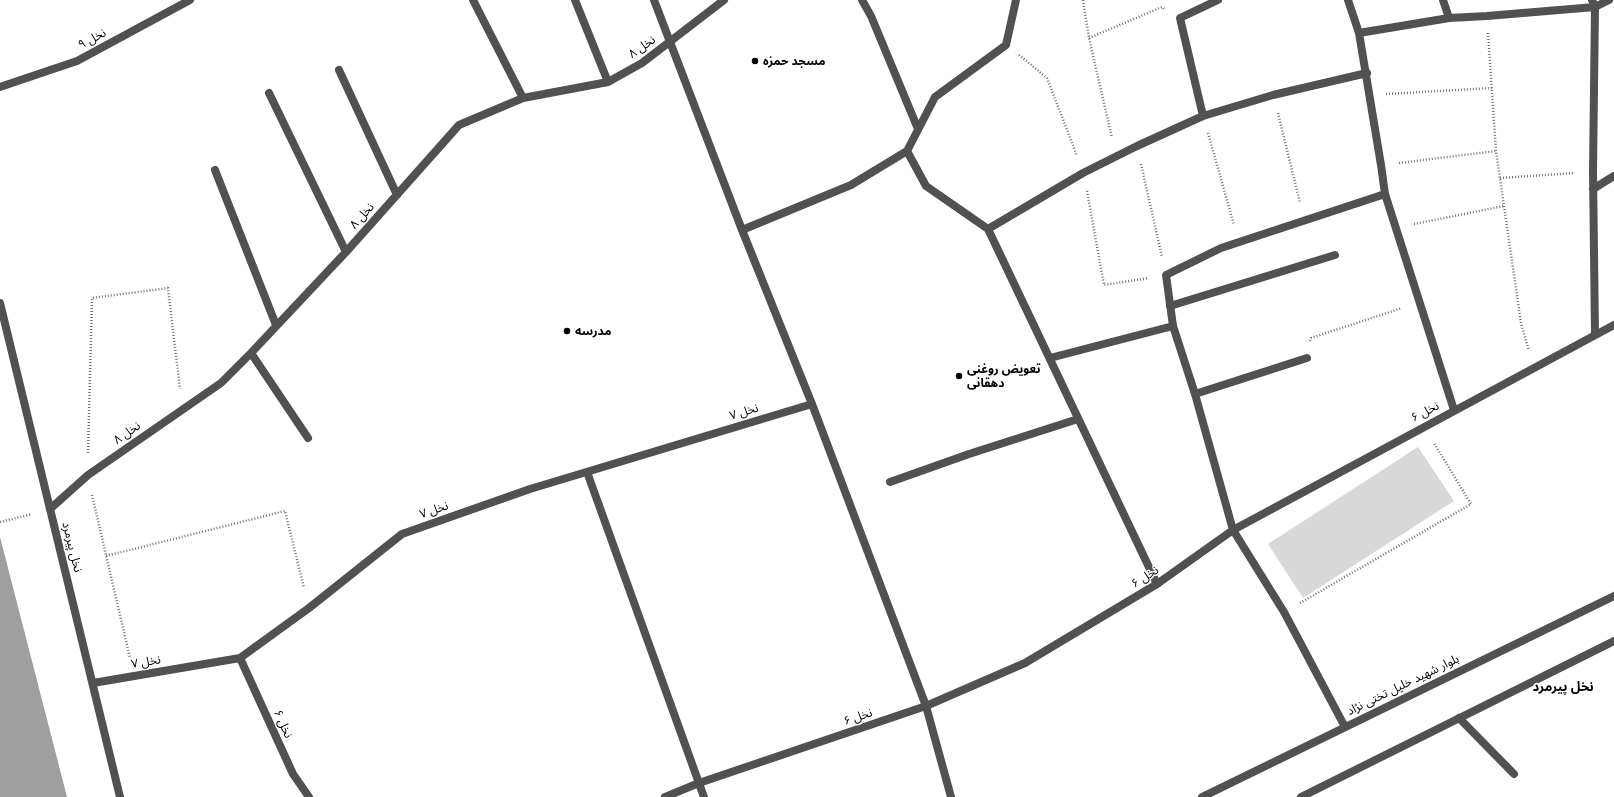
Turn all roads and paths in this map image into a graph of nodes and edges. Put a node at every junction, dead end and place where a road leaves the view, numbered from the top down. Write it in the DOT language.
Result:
graph roads {
  1 [pos="190,0"];
  2 [pos="473,0"];
  3 [pos="575,0"];
  4 [pos="654,0"];
  5 [pos="724,0"];
  6 [pos="862,0"];
  7 [pos="1016,0"];
  8 [pos="1083,0"];
  9 [pos="1218,0"];
  10 [pos="1348,0"];
  11 [pos="1444,0"];
  12 [pos="1609,0"];
  13 [pos="1594,3"];
  14 [pos="1487,16"];
  15 [pos="1180,18"];
  16 [pos="1450,18"];
  17 [pos="1359,33"];
  18 [pos="1089,38"];
  19 [pos="670,43"];
  20 [pos="1006,45"];
  21 [pos="339,70"];
  22 [pos="1366,73"];
  23 [pos="608,82"];
  24 [pos="0,87"];
  25 [pos="1492,88"];
  26 [pos="269,93"];
  27 [pos="1273,95"];
  28 [pos="1370,95"];
  29 [pos="523,98"];
  30 [pos="1204,116"];
  31 [pos="918,129"];
  32 [pos="1137,146"];
  33 [pos="907,151"];
  34 [pos="1496,151"];
  35 [pos="1116,156"];
  36 [pos="1381,165"];
  37 [pos="215,170"];
  38 [pos="1593,171"];
  39 [pos="1084,173"];
  40 [pos="1614,176"];
  41 [pos="1500,178"];
  42 [pos="1593,189"];
  43 [pos="1385,194"];
  44 [pos="396,195"];
  45 [pos="1504,206"];
  46 [pos="1304,221"];
  47 [pos="988,229"];
  48 [pos="1395,229"];
  49 [pos="742,230"];
  50 [pos="1238,242"];
  51 [pos="346,252"];
  52 [pos="1335,255"];
  53 [pos="1166,275"];
  54 [pos="0,303"];
  55 [pos="1418,303"];
  56 [pos="1170,306"];
  57 [pos="276,325"];
  58 [pos="1614,325"];
  59 [pos="1173,326"];
  60 [pos="1595,334"];
  61 [pos="251,353"];
  62 [pos="1050,358"];
  63 [pos="1307,358"];
  64 [pos="1533,367"];
  65 [pos="1195,394"];
  66 [pos="812,404"];
  67 [pos="182,410"];
  68 [pos="1454,410"];
  69 [pos="1078,419"];
  70 [pos="1423,427"];
  71 [pos="308,438"];
  72 [pos="587,472"];
  73 [pos="88,475"];
  74 [pos="890,482"];
  75 [pos="50,509"];
  76 [pos="14,519"];
  77 [pos="0,522"];
  78 [pos="1233,530"];
  79 [pos="106,556"];
  80 [pos="1157,584"];
  81 [pos="1614,596"];
  82 [pos="309,608"];
  83 [pos="1284,612"];
  84 [pos="1614,641"];
  85 [pos="240,658"];
  86 [pos="134,676"];
  87 [pos="92,683"];
  88 [pos="926,706"];
  89 [pos="1459,718"];
  90 [pos="1345,727"];
  91 [pos="1514,774"];
  92 [pos="699,783"];
  93 [pos="120,797"];
  94 [pos="309,797"];
  95 [pos="665,797"];
  96 [pos="704,797"];
  97 [pos="951,797"];
  98 [pos="1202,797"];
  99 [pos="1301,797"];
  1 -- 24 [label="street, نخل ۹"];
  2 -- 29 [label="street"];
  3 -- 23 [label="street"];
  4 -- 19 [label="street"];
  5 -- 19 [label="street, نخل ۸"];
  6 -- 31 [label="street"];
  7 -- 20 [label="street"];
  8 -- 18 [label="path"];
  9 -- 15 [label="street"];
  10 -- 17 [label="street"];
  11 -- 16 [label="street"];
  12 -- 13 [label="street"];
  13 -- 14 [label="street"];
  13 -- 38 [label="street"];
  14 -- 16 [label="street"];
  14 -- 25 [label="path"];
  15 -- 18 [label="path"];
  15 -- 30 [label="street"];
  16 -- 17 [label="street"];
  17 -- 22 [label="street"];
  18 -- 35 [label="path"];
  19 -- 23 [label="street, نخل ۸"];
  19 -- 49 [label="street"];
  20 -- 31 [label="street"];
  20 -- 39 [label="path"];
  21 -- 44 [label="street"];
  22 -- 27 [label="street"];
  22 -- 28 [label="street"];
  23 -- 29 [label="street, نخل ۸"];
  25 -- 28 [label="path"];
  25 -- 34 [label="path"];
  26 -- 51 [label="street"];
  27 -- 30 [label="street"];
  27 -- 46 [label="path"];
  28 -- 36 [label="street"];
  29 -- 44 [label="street, نخل ۸"];
  30 -- 32 [label="street"];
  30 -- 50 [label="path"];
  31 -- 33 [label="street"];
  32 -- 35 [label="street"];
  32 -- 53 [label="path"];
  33 -- 47 [label="street"];
  33 -- 49 [label="street"];
  34 -- 36 [label="path"];
  34 -- 41 [label="path"];
  35 -- 39 [label="street"];
  36 -- 43 [label="street"];
  37 -- 57 [label="street"];
  38 -- 41 [label="path"];
  38 -- 42 [label="street"];
  39 -- 47 [label="street"];
  39 -- 53 [label="path"];
  40 -- 42 [label="street"];
  41 -- 45 [label="path"];
  42 -- 60 [label="street"];
  43 -- 46 [label="street"];
  43 -- 48 [label="street"];
  44 -- 51 [label="street, نخل ۸"];
  45 -- 48 [label="path"];
  45 -- 64 [label="path"];
  46 -- 50 [label="street"];
  47 -- 62 [label="street"];
  48 -- 55 [label="street"];
  49 -- 66 [label="street"];
  50 -- 53 [label="street"];
  51 -- 57 [label="street, نخل ۸"];
  52 -- 56 [label="street"];
  53 -- 56 [label="street"];
  54 -- 75 [label="street, نخل پیرمرد"];
  55 -- 63 [label="path"];
  55 -- 68 [label="street"];
  56 -- 59 [label="street"];
  57 -- 61 [label="street, نخل ۸"];
  58 -- 60 [label="street, نخل ۶"];
  59 -- 62 [label="street"];
  59 -- 65 [label="street"];
  60 -- 64 [label="street, نخل ۶"];
  61 -- 67 [label="street, نخل ۸"];
  61 -- 71 [label="street"];
  62 -- 69 [label="street"];
  63 -- 65 [label="street"];
  64 -- 68 [label="street, نخل ۶"];
  65 -- 78 [label="street"];
  66 -- 72 [label="street, نخل ۷"];
  66 -- 88 [label="street"];
  67 -- 73 [label="street, نخل ۸"];
  67 -- 73 [label="path"];
  68 -- 70 [label="street, نخل ۶"];
  69 -- 74 [label="street"];
  69 -- 80 [label="street"];
  70 -- 78 [label="street, نخل ۶"];
  70 -- 83 [label="path"];
  72 -- 82 [label="street, نخل ۷"];
  72 -- 92 [label="street"];
  73 -- 75 [label="street, نخل ۸"];
  73 -- 79 [label="path"];
  75 -- 87 [label="street, نخل پیرمرد"];
  76 -- 77 [label="path"];
  78 -- 80 [label="street, نخل ۶"];
  78 -- 83 [label="street"];
  79 -- 82 [label="path"];
  79 -- 86 [label="path"];
  80 -- 88 [label="street, نخل ۶"];
  81 -- 90 [label="street, بلوار شهید خلیل تختی نژاد"];
  82 -- 85 [label="street, نخل ۷"];
  83 -- 90 [label="street"];
  84 -- 89 [label="street"];
  85 -- 86 [label="street, نخل ۷"];
  85 -- 94 [label="street, نخل ۶"];
  86 -- 87 [label="street, نخل ۷"];
  87 -- 93 [label="street, نخل پیرمرد"];
  88 -- 92 [label="street, نخل ۶"];
  88 -- 97 [label="street"];
  89 -- 91 [label="street"];
  89 -- 99 [label="street"];
  90 -- 98 [label="street, بلوار شهید خلیل تختی نژاد"];
  92 -- 95 [label="street, نخل ۶"];
  92 -- 96 [label="street"];
}
